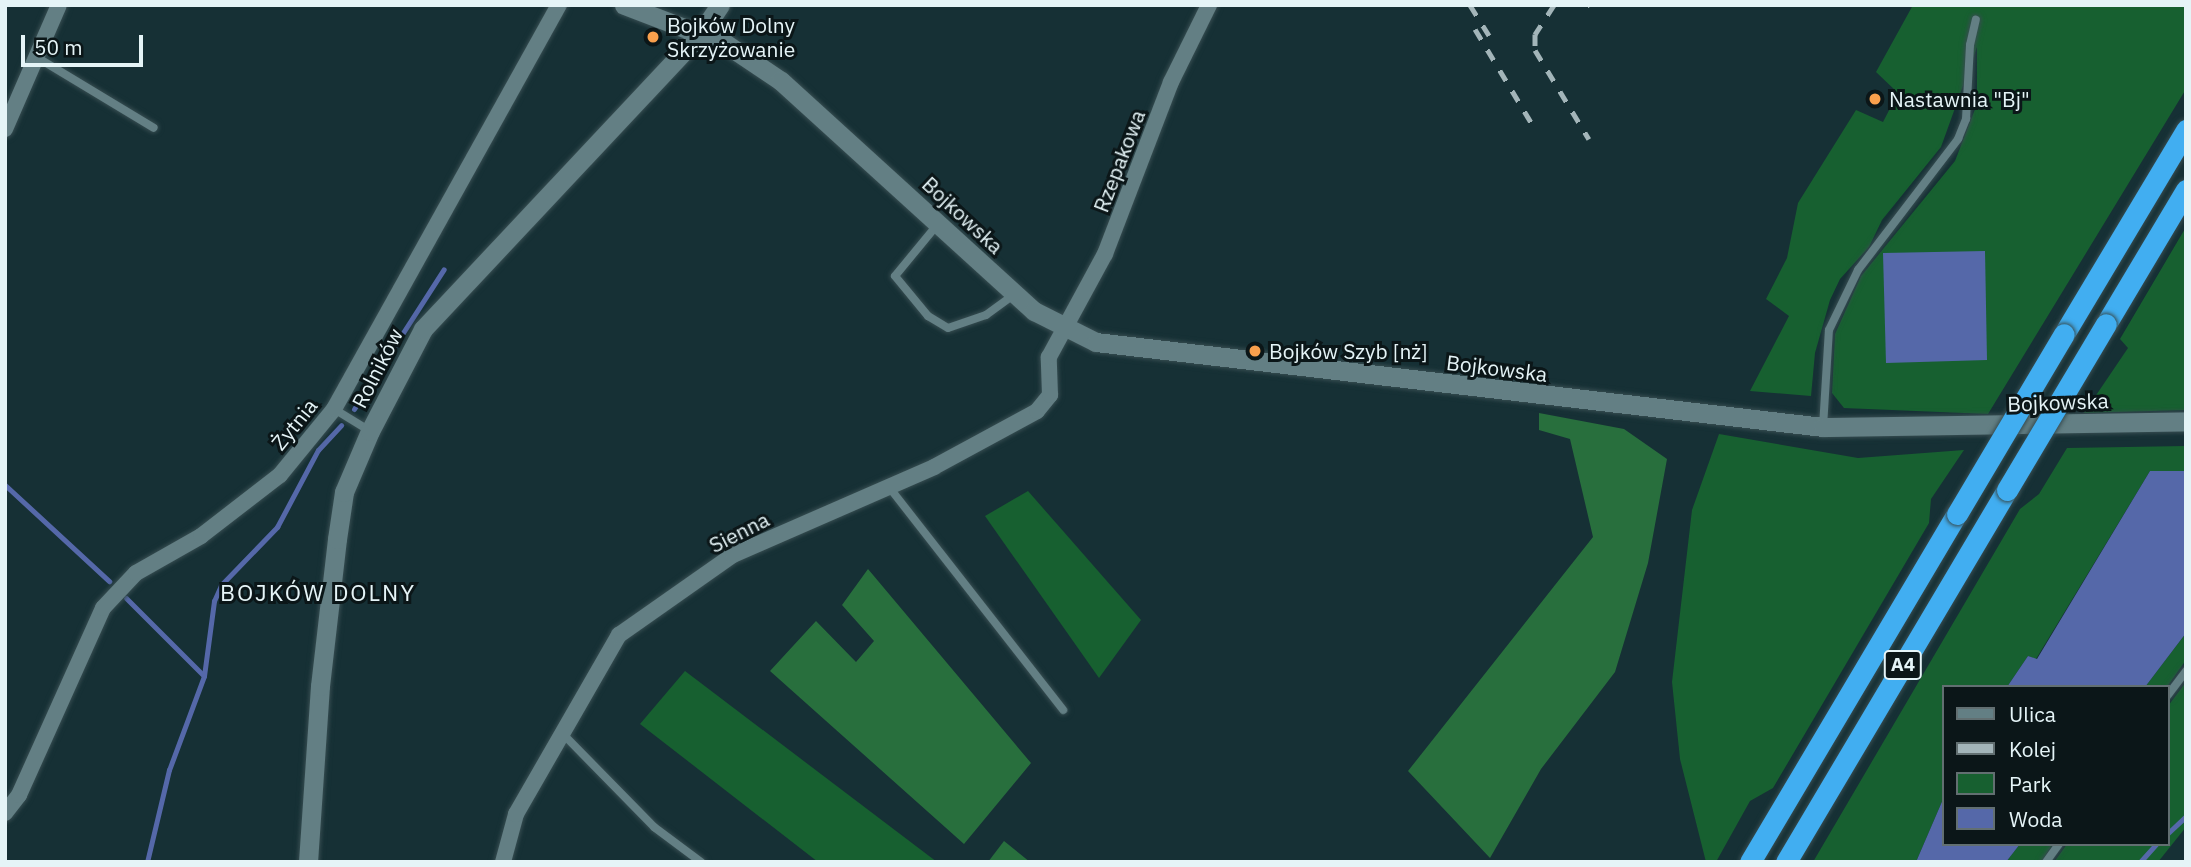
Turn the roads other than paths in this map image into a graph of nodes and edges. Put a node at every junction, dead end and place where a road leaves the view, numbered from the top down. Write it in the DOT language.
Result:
graph roads {
  1 [pos="59,5"];
  2 [pos="559,5"];
  3 [pos="624,5"];
  4 [pos="720,5"];
  5 [pos="1209,5"];
  6 [pos="1976,20"];
  7 [pos="701,33"];
  8 [pos="38,58"];
  9 [pos="154,128"];
  10 [pos="5,129"];
  11 [pos="2186,130"];
  12 [pos="2186,190"];
  13 [pos="939,224"];
  14 [pos="1015,294"];
  15 [pos="1062,328"];
  16 [pos="334,409"];
  17 [pos="2186,421"];
  18 [pos="1823,426"];
  19 [pos="370,431"];
  20 [pos="889,487"];
  21 [pos="2186,671"];
  22 [pos="2170,692"];
  23 [pos="1063,710"];
  24 [pos="562,732"];
  25 [pos="5,813"];
  26 [pos="2058,846"];
  27 [pos="308,862"];
  28 [pos="503,862"];
  29 [pos="701,862"];
  30 [pos="1751,862"];
  31 [pos="1786,862"];
  32 [pos="2046,862"];
  1 -- 8 [label="street"];
  2 -- 16 [label="street, Żytnia"];
  3 -- 7 [label="street, Bojkowska"];
  4 -- 7 [label="street, Rolników"];
  5 -- 15 [label="street, Rzepakowa"];
  6 -- 18 [label="lane"];
  7 -- 13 [label="street, Bojkowska"];
  7 -- 19 [label="street, Rolników"];
  8 -- 9 [label="lane"];
  8 -- 10 [label="street"];
  11 -- 30 [label="highway, A4, bridge"];
  12 -- 31 [label="highway, A4, bridge"];
  13 -- 14 [label="street, Bojkowska"];
  13 -- 14 [label="lane"];
  14 -- 15 [label="street, Bojkowska"];
  15 -- 18 [label="street, Bojkowska"];
  15 -- 20 [label="street, Sienna"];
  16 -- 19 [label="lane"];
  16 -- 25 [label="street, Żytnia"];
  17 -- 18 [label="street, Bojkowska"];
  19 -- 27 [label="street, Rolników"];
  20 -- 23 [label="lane"];
  20 -- 24 [label="street, Sienna"];
  21 -- 22 [label="lane"];
  24 -- 28 [label="street, Sienna"];
  24 -- 29 [label="lane"];
  26 -- 32 [label="lane"];
}
